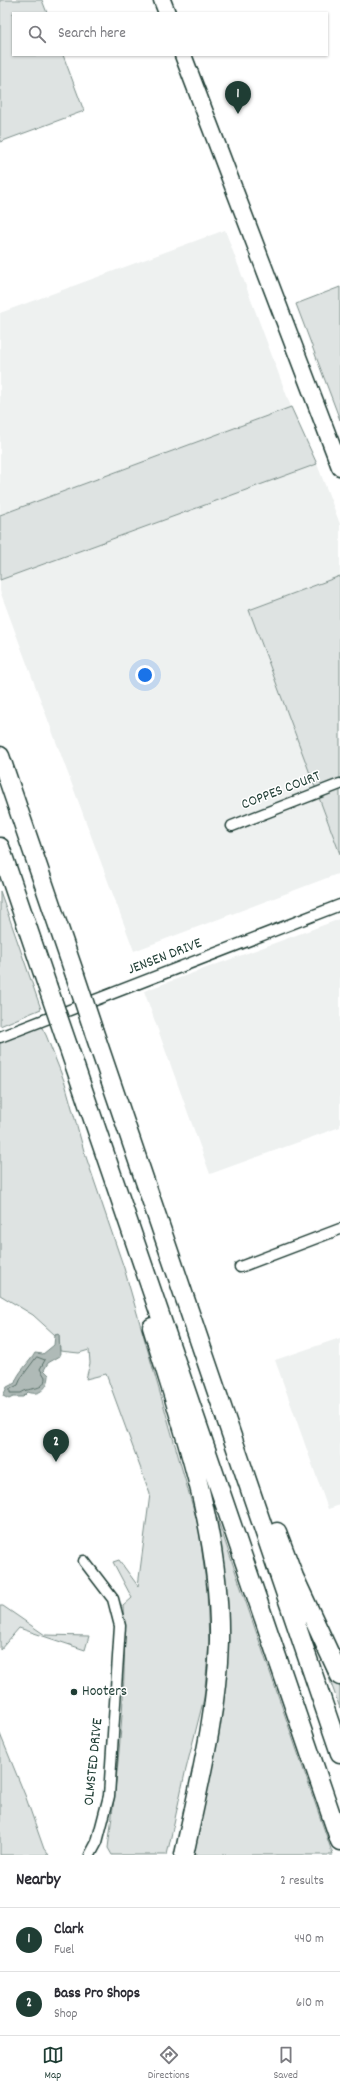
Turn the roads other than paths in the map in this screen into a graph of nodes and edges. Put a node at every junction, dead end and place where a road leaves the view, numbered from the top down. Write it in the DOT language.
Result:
graph roads {
  1 [pos="162,0"];
  2 [pos="167,12"];
  3 [pos="183,56"];
  4 [pos="340,467"];
  5 [pos="0,756"];
  6 [pos="340,784"];
  7 [pos="232,826"];
  8 [pos="0,847"];
  9 [pos="340,905"];
  10 [pos="0,1036"];
  11 [pos="76,1069"];
  12 [pos="340,1229"];
  13 [pos="240,1266"];
  14 [pos="204,1355"];
  15 [pos="84,1561"];
  16 [pos="340,1676"];
  17 [pos="340,1753"];
  18 [pos="340,1841"];
  19 [pos="90,1855"];
  20 [pos="184,1855"];
  1 -- 2 [label="main road"];
  3 -- 4 [label="main road"];
  5 -- 14 [label="highway, bridge"];
  6 -- 7 [label="street, COPPES COURT"];
  8 -- 11 [label="highway, bridge"];
  9 -- 10 [label="street, JENSEN DRIVE"];
  11 -- 18 [label="highway"];
  11 -- 20 [label="highway"];
  12 -- 13 [label="street"];
  14 -- 16 [label="highway"];
  14 -- 17 [label="highway"];
  15 -- 19 [label="street, OLMSTED DRIVE"];
}
